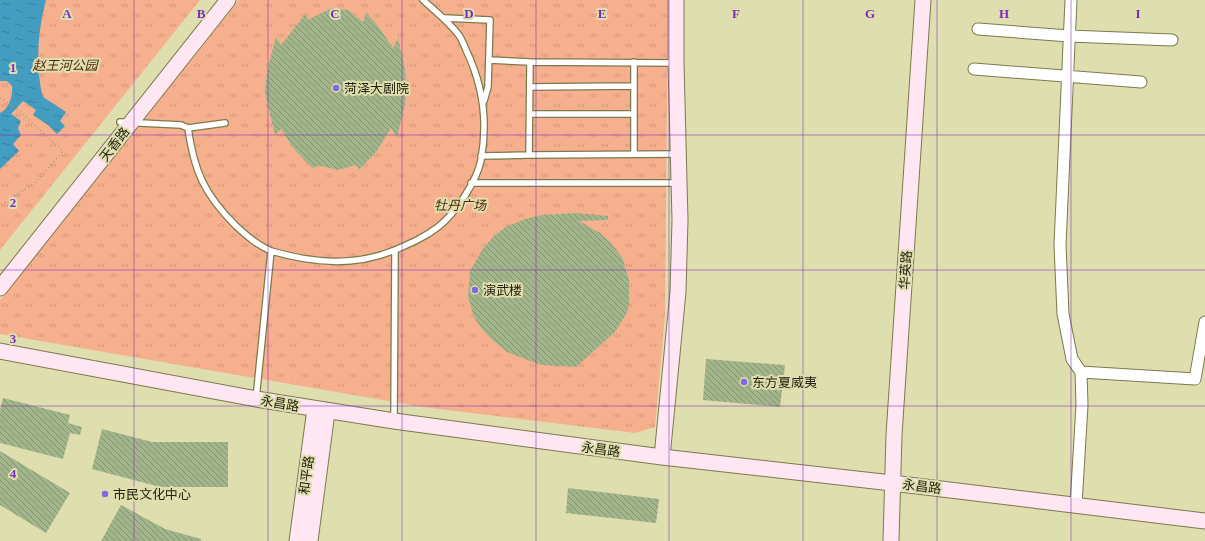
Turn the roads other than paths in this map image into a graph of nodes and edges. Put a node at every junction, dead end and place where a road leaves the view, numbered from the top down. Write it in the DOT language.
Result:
graph roads {
  1 [pos="217,0"];
  2 [pos="228,0"];
  3 [pos="423,0"];
  4 [pos="676,0"];
  5 [pos="924,0"];
  6 [pos="1071,0"];
  7 [pos="444,18"];
  8 [pos="978,29"];
  9 [pos="1069,36"];
  10 [pos="1172,40"];
  11 [pos="489,60"];
  12 [pos="530,62"];
  13 [pos="634,62"];
  14 [pos="676,63"];
  15 [pos="974,69"];
  16 [pos="1068,76"];
  17 [pos="1141,82"];
  18 [pos="634,86"];
  19 [pos="530,87"];
  20 [pos="483,104"];
  21 [pos="530,114"];
  22 [pos="634,114"];
  23 [pos="125,122"];
  24 [pos="225,123"];
  25 [pos="188,128"];
  26 [pos="634,154"];
  27 [pos="678,154"];
  28 [pos="529,155"];
  29 [pos="481,156"];
  30 [pos="471,183"];
  31 [pos="678,183"];
  32 [pos="396,250"];
  33 [pos="271,251"];
  34 [pos="0,273"];
  35 [pos="0,288"];
  36 [pos="1205,322"];
  37 [pos="0,351"];
  38 [pos="1081,372"];
  39 [pos="256,399"];
  40 [pos="321,411"];
  41 [pos="394,421"];
  42 [pos="662,457"];
  43 [pos="892,483"];
  44 [pos="1076,505"];
  45 [pos="1205,521"];
  46 [pos="298,541"];
  47 [pos="310,541"];
  48 [pos="891,541"];
  1 -- 23 [label="main road, 天香路"];
  2 -- 23 [label="main road, 天香路"];
  3 -- 7 [label="lane"];
  4 -- 14 [label="main road"];
  5 -- 43 [label="main road, 华英路"];
  6 -- 9 [label="street"];
  7 -- 11 [label="lane"];
  7 -- 20 [label="lane"];
  8 -- 9 [label="street"];
  9 -- 10 [label="street"];
  9 -- 16 [label="street"];
  11 -- 12 [label="lane"];
  11 -- 20 [label="lane"];
  12 -- 13 [label="lane"];
  12 -- 19 [label="lane"];
  13 -- 14 [label="lane"];
  13 -- 18 [label="lane"];
  14 -- 27 [label="main road"];
  15 -- 16 [label="street"];
  16 -- 17 [label="street"];
  16 -- 38 [label="street"];
  18 -- 19 [label="lane"];
  18 -- 22 [label="lane"];
  19 -- 21 [label="lane"];
  20 -- 29 [label="lane"];
  21 -- 22 [label="lane"];
  21 -- 28 [label="lane"];
  22 -- 26 [label="lane"];
  23 -- 25 [label="lane"];
  23 -- 34 [label="main road, 天香路"];
  23 -- 35 [label="main road, 天香路"];
  24 -- 25 [label="lane"];
  25 -- 33 [label="lane"];
  26 -- 27 [label="lane"];
  26 -- 28 [label="lane"];
  27 -- 31 [label="main road"];
  28 -- 29 [label="lane"];
  29 -- 30 [label="lane"];
  30 -- 31 [label="lane"];
  30 -- 32 [label="lane"];
  31 -- 42 [label="main road"];
  32 -- 33 [label="lane"];
  32 -- 41 [label="lane"];
  33 -- 39 [label="lane"];
  36 -- 38 [label="street"];
  37 -- 39 [label="main road, 永昌路"];
  38 -- 44 [label="street"];
  39 -- 40 [label="main road, 永昌路"];
  40 -- 41 [label="main road, 永昌路"];
  40 -- 46 [label="main road, 和平路"];
  40 -- 47 [label="main road, 和平路"];
  41 -- 42 [label="main road, 永昌路"];
  42 -- 43 [label="main road, 永昌路"];
  43 -- 44 [label="main road, 永昌路"];
  43 -- 48 [label="main road, 华英路"];
  44 -- 45 [label="main road, 永昌路"];
}
